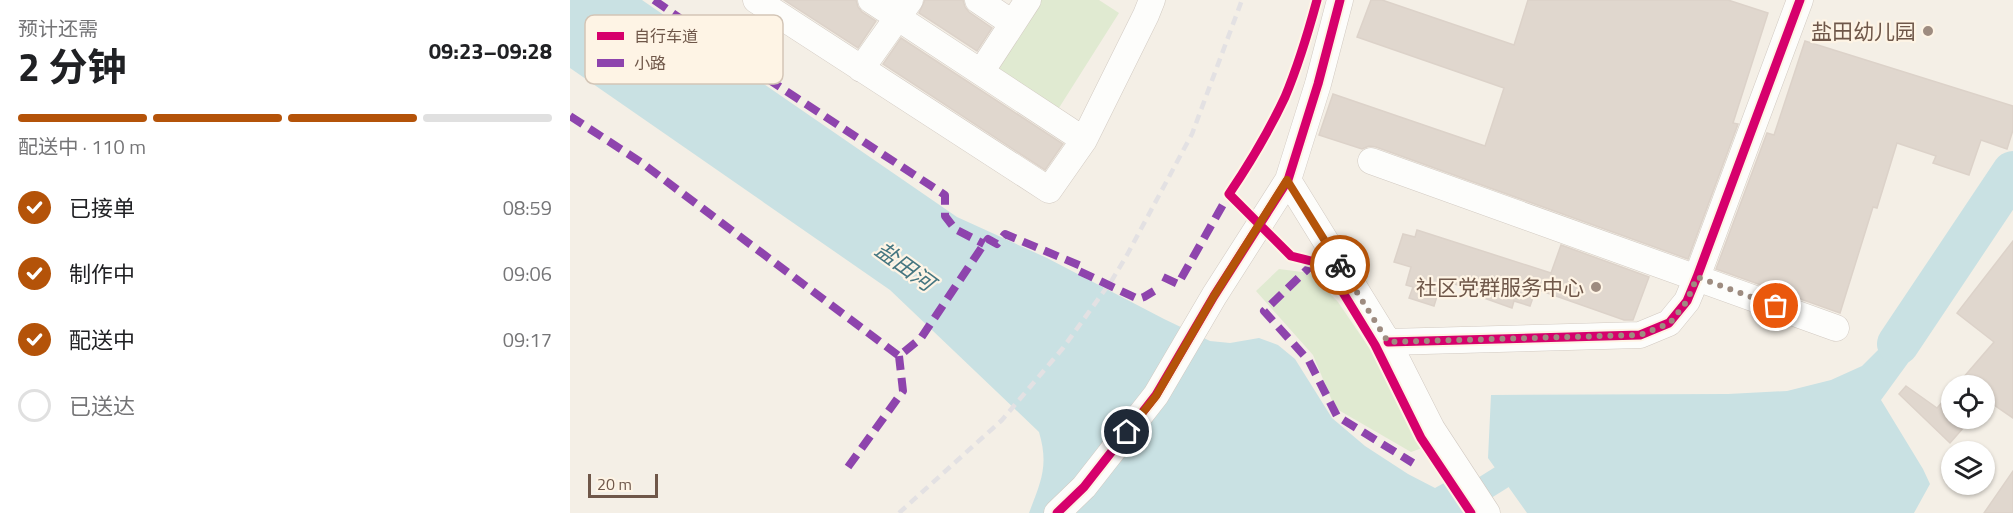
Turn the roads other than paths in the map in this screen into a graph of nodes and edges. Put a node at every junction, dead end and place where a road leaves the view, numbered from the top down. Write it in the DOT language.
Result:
graph roads {
  1 [pos="756,0"];
  2 [pos="872,0"];
  3 [pos="978,0"];
  4 [pos="1028,0"];
  5 [pos="1152,0"];
  6 [pos="1340,0"];
  7 [pos="1800,0"];
  8 [pos="904,9"];
  9 [pos="779,15"];
  10 [pos="783,18"];
  11 [pos="1012,23"];
  12 [pos="861,69"];
  13 [pos="981,72"];
  14 [pos="1084,140"];
  15 [pos="1371,161"];
  16 [pos="1287,180"];
  17 [pos="1697,277"];
  18 [pos="1836,328"];
  19 [pos="1388,342"];
  20 [pos="1057,513"];
  21 [pos="1487,513"];
  1 -- 9 [label="street"];
  2 -- 8 [label="street"];
  3 -- 11 [label="street"];
  4 -- 11 [label="street"];
  5 -- 14 [label="street"];
  6 -- 16 [label="street"];
  7 -- 17 [label="street"];
  8 -- 12 [label="street"];
  8 -- 13 [label="street"];
  10 -- 12 [label="street"];
  11 -- 13 [label="street"];
  12 -- 14 [label="street"];
  13 -- 14 [label="street"];
  15 -- 17 [label="street"];
  16 -- 19 [label="street"];
  16 -- 20 [label="street"];
  17 -- 18 [label="street"];
  17 -- 19 [label="street"];
  19 -- 21 [label="street"];
}
